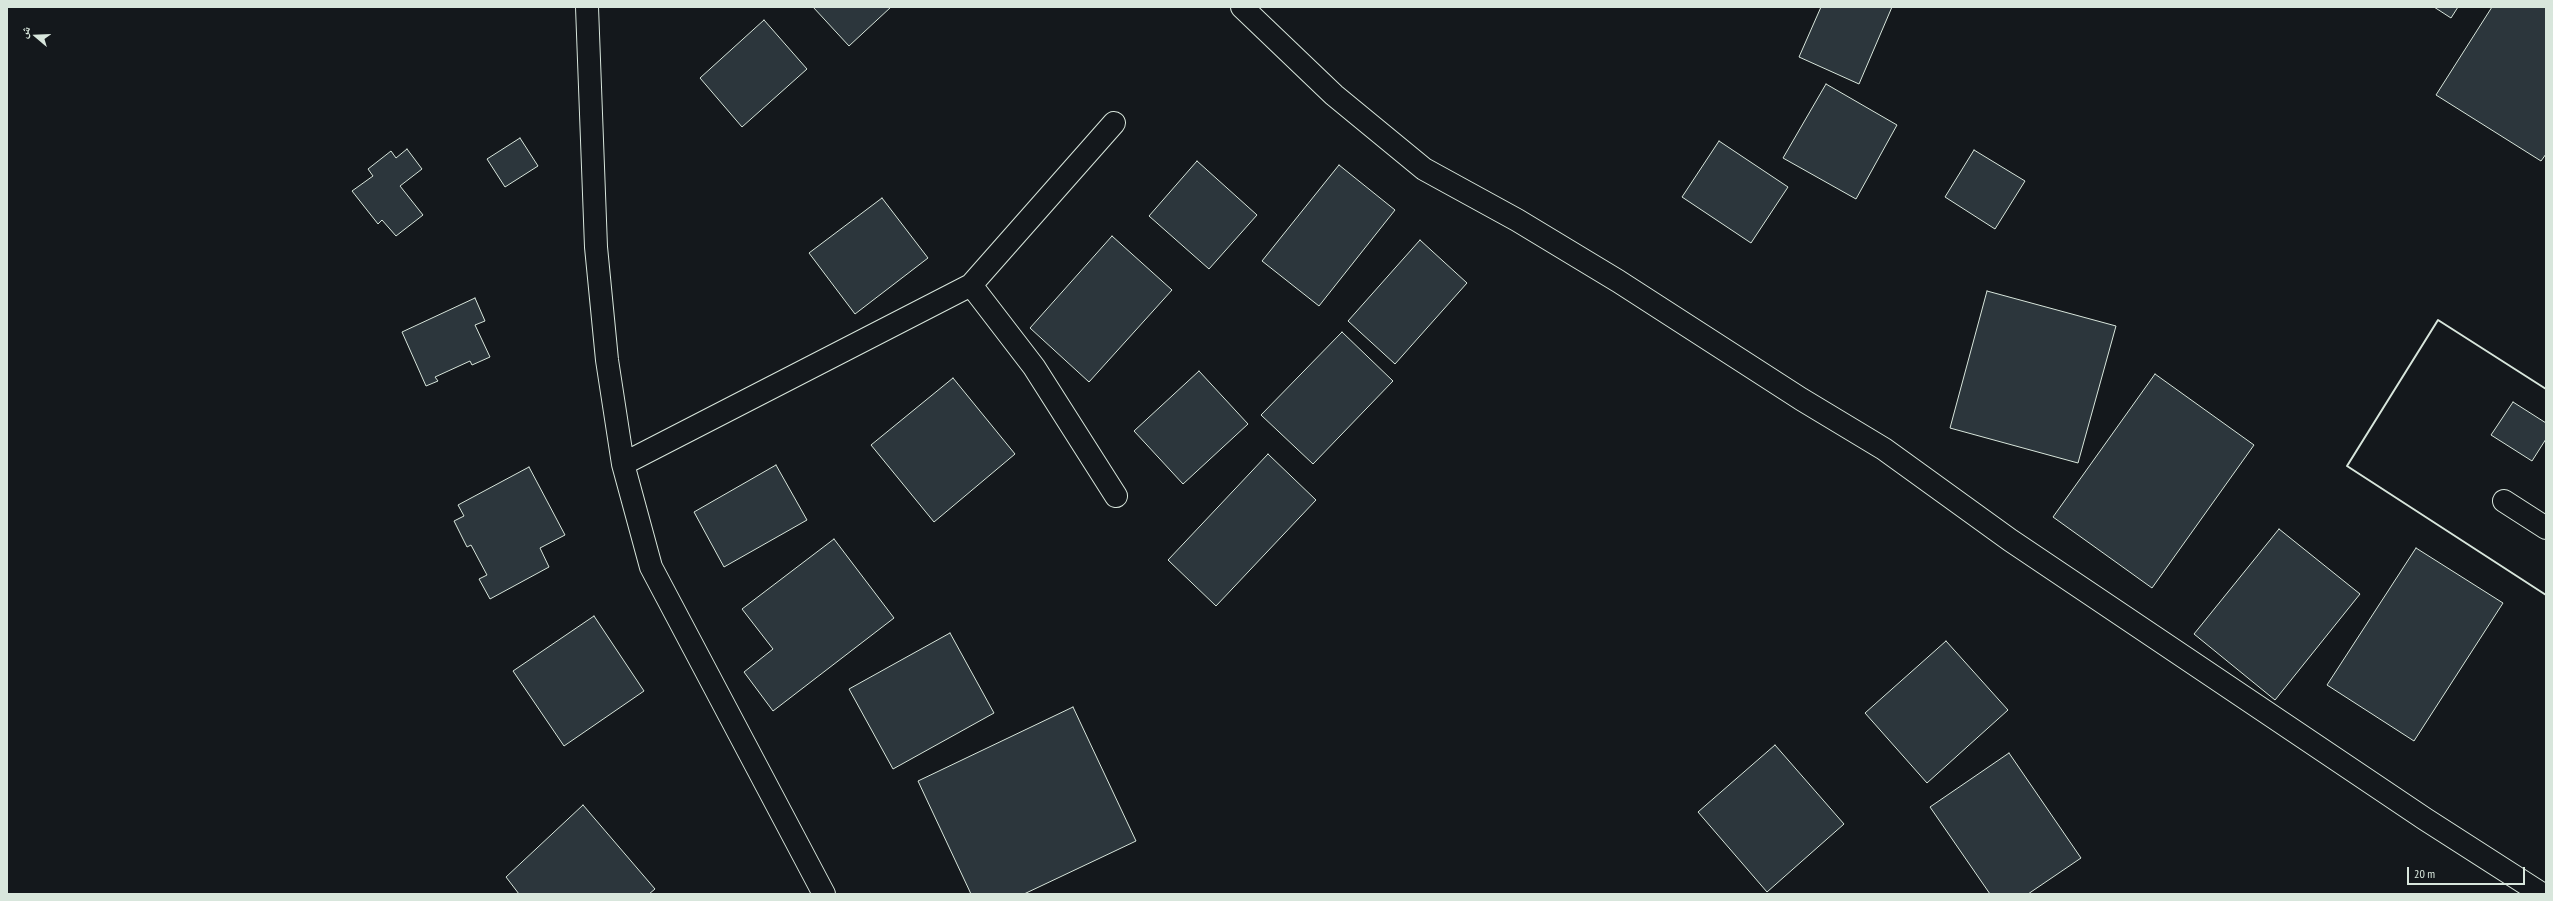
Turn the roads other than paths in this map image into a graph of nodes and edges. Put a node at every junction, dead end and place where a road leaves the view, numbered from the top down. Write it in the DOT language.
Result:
graph roads {
  1 [pos="587,7"];
  2 [pos="1242,7"];
  3 [pos="1114,123"];
  4 [pos="970,285"];
  5 [pos="623,464"];
  6 [pos="1116,496"];
  7 [pos="2504,501"];
  8 [pos="2546,528"];
  9 [pos="824,894"];
  10 [pos="2542,894"];
  1 -- 5 [label="street"];
  2 -- 10 [label="street"];
  3 -- 4 [label="street"];
  4 -- 5 [label="street"];
  4 -- 6 [label="street"];
  5 -- 9 [label="street"];
  7 -- 8 [label="street"];
}
